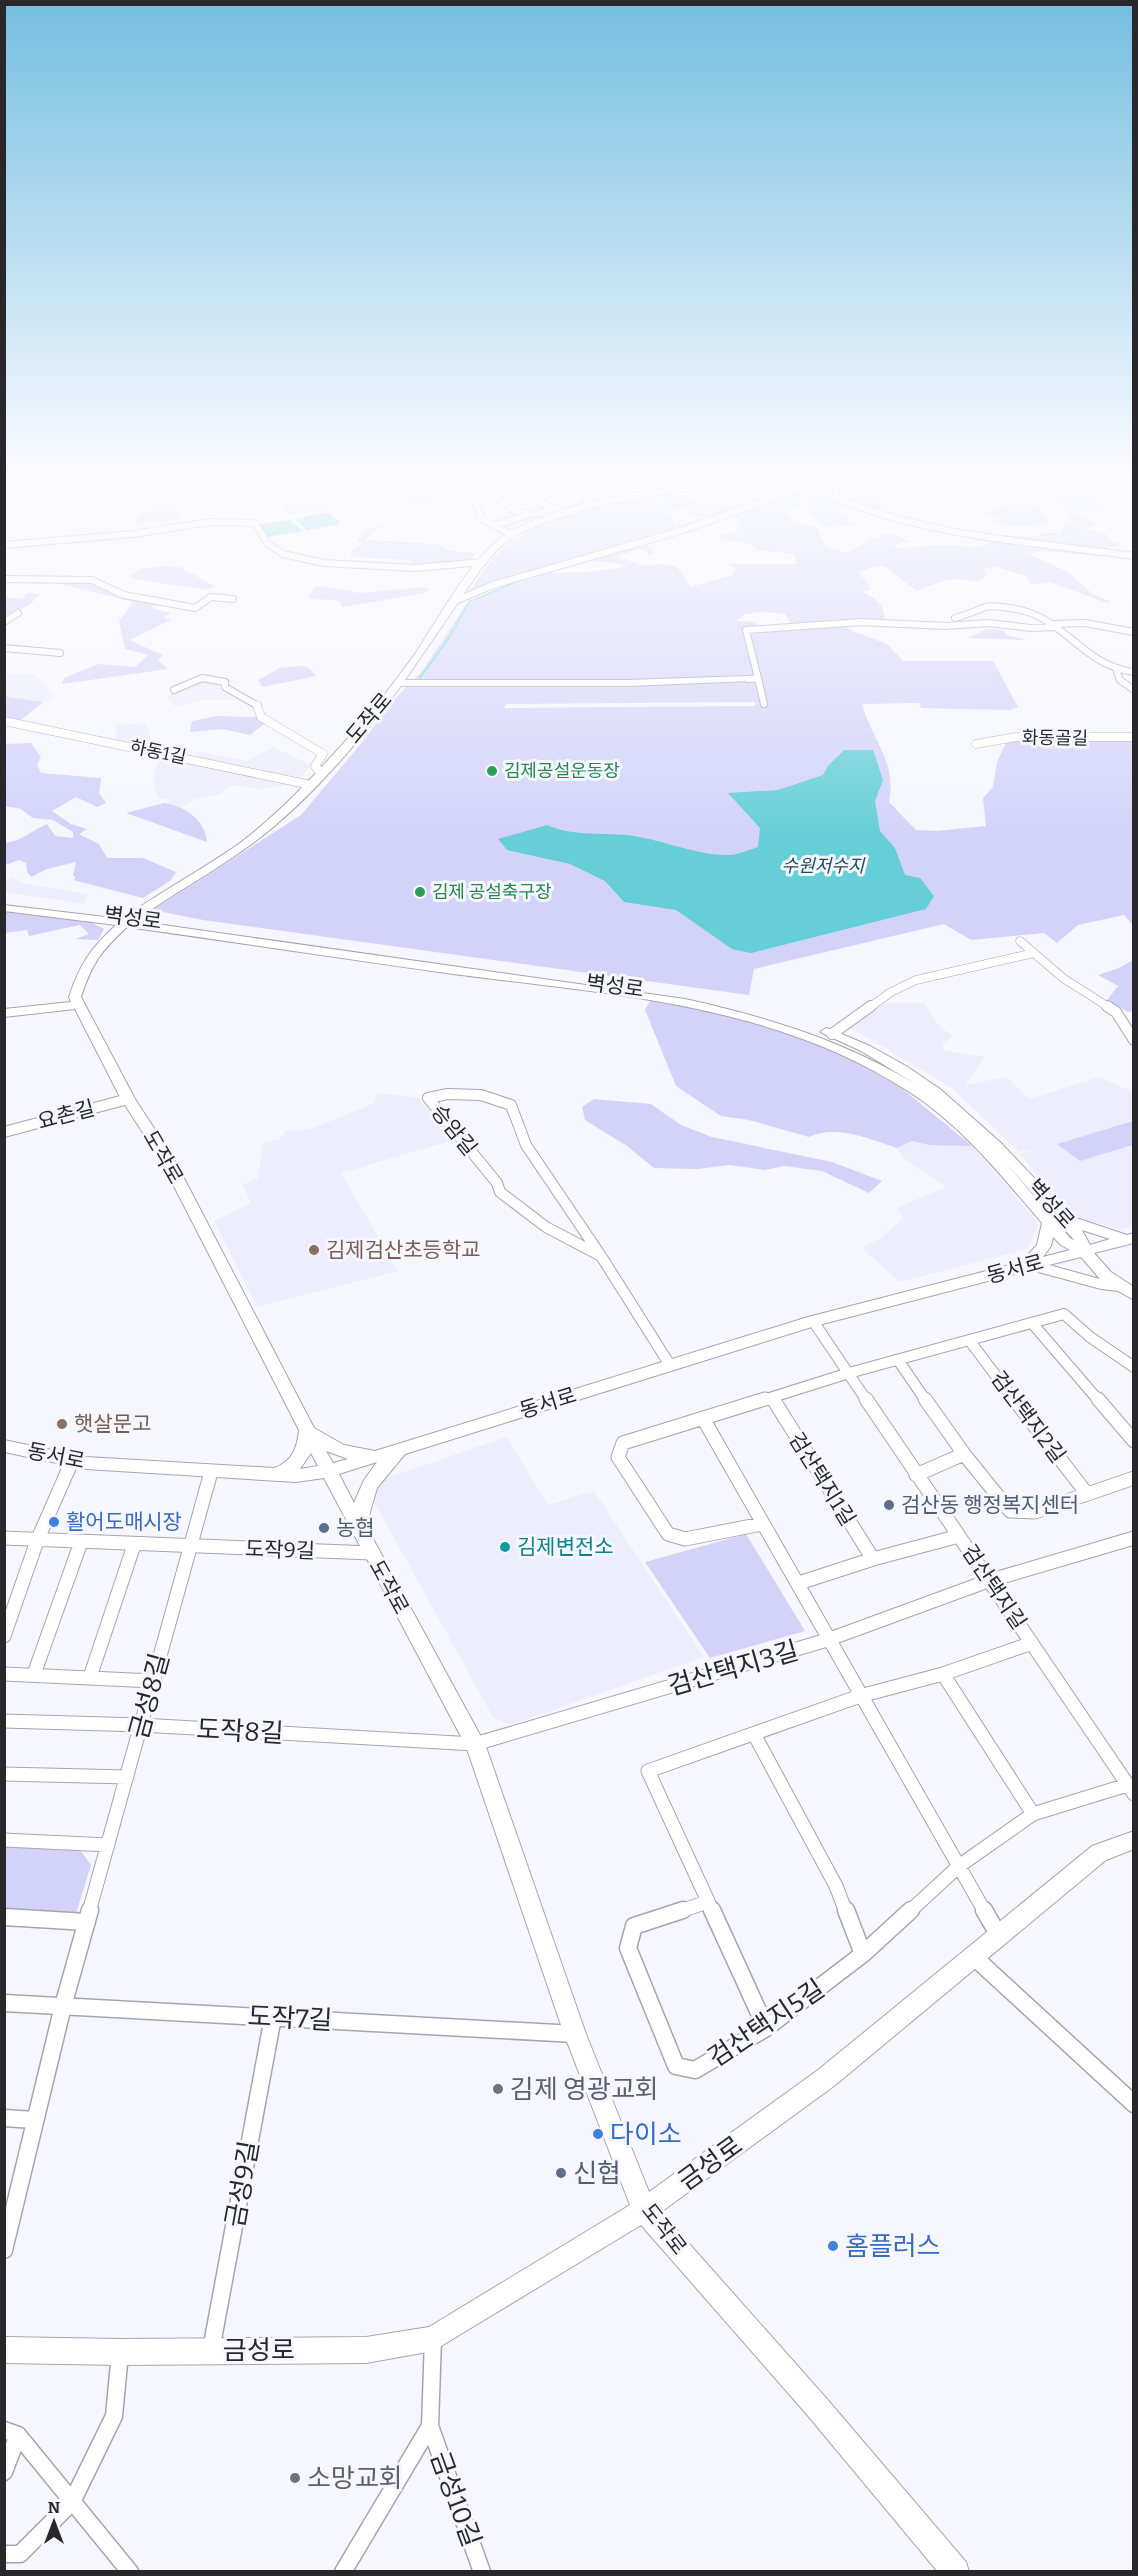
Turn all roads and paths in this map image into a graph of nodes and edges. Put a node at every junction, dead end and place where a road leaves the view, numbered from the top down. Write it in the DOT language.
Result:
graph roads {
  1 [pos="122,594"];
  2 [pos="459,594"];
  3 [pos="471,594"];
  4 [pos="232,599"];
  5 [pos="453,602"];
  6 [pos="18,613"];
  7 [pos="4,622"];
  8 [pos="949,624"];
  9 [pos="1055,626"];
  10 [pos="1134,632"];
  11 [pos="4,648"];
  12 [pos="60,652"];
  13 [pos="1117,672"];
  14 [pos="1134,672"];
  15 [pos="753,679"];
  16 [pos="398,683"];
  17 [pos="174,690"];
  18 [pos="1134,690"];
  19 [pos="764,704"];
  20 [pos="4,721"];
  21 [pos="1134,737"];
  22 [pos="976,744"];
  23 [pos="321,774"];
  24 [pos="311,785"];
  25 [pos="4,902"];
  26 [pos="4,908"];
  27 [pos="129,920"];
  28 [pos="1020,941"];
  29 [pos="1035,953"];
  30 [pos="78,1005"];
  31 [pos="4,1013"];
  32 [pos="832,1034"];
  33 [pos="1134,1040"];
  34 [pos="128,1099"];
  35 [pos="4,1132"];
  36 [pos="1056,1221"];
  37 [pos="1130,1239"];
  38 [pos="1084,1251"];
  39 [pos="601,1256"];
  40 [pos="1028,1266"];
  41 [pos="1120,1286"];
  42 [pos="1134,1295"];
  43 [pos="813,1321"];
  44 [pos="1032,1323"];
  45 [pos="969,1340"];
  46 [pos="898,1360"];
  47 [pos="670,1365"];
  48 [pos="1134,1367"];
  49 [pos="849,1373"];
  50 [pos="772,1398"];
  51 [pos="704,1420"];
  52 [pos="307,1430"];
  53 [pos="1134,1441"];
  54 [pos="4,1446"];
  55 [pos="402,1448"];
  56 [pos="383,1454"];
  57 [pos="964,1454"];
  58 [pos="72,1461"];
  59 [pos="328,1471"];
  60 [pos="211,1472"];
  61 [pos="268,1475"];
  62 [pos="916,1475"];
  63 [pos="1134,1478"];
  64 [pos="1087,1494"];
  65 [pos="762,1524"];
  66 [pos="358,1525"];
  67 [pos="959,1536"];
  68 [pos="4,1538"];
  69 [pos="1134,1538"];
  70 [pos="37,1540"];
  71 [pos="81,1542"];
  72 [pos="134,1545"];
  73 [pos="190,1547"];
  74 [pos="370,1553"];
  75 [pos="873,1559"];
  76 [pos="988,1581"];
  77 [pos="799,1583"];
  78 [pos="4,1636"];
  79 [pos="827,1641"];
  80 [pos="1032,1643"];
  81 [pos="4,1674"];
  82 [pos="34,1674"];
  83 [pos="943,1674"];
  84 [pos="90,1677"];
  85 [pos="153,1681"];
  86 [pos="860,1696"];
  87 [pos="4,1721"];
  88 [pos="141,1725"];
  89 [pos="754,1734"];
  90 [pos="475,1744"];
  91 [pos="5,1774"];
  92 [pos="127,1777"];
  93 [pos="1130,1789"];
  94 [pos="1033,1814"];
  95 [pos="4,1840"];
  96 [pos="1134,1840"];
  97 [pos="108,1845"];
  98 [pos="959,1866"];
  99 [pos="707,1902"];
  100 [pos="4,1917"];
  101 [pos="87,1922"];
  102 [pos="999,1936"];
  103 [pos="863,1954"];
  104 [pos="974,1958"];
  105 [pos="4,2003"];
  106 [pos="63,2006"];
  107 [pos="273,2017"];
  108 [pos="766,2028"];
  109 [pos="575,2034"];
  110 [pos="1134,2104"];
  111 [pos="4,2118"];
  112 [pos="35,2120"];
  113 [pos="644,2210"];
  114 [pos="8,2220"];
  115 [pos="4,2250"];
  116 [pos="433,2339"];
  117 [pos="4,2350"];
  118 [pos="211,2350"];
  119 [pos="120,2352"];
  120 [pos="430,2426"];
  121 [pos="11,2433"];
  122 [pos="4,2472"];
  123 [pos="72,2502"];
  124 [pos="4,2554"];
  125 [pos="130,2571"];
  126 [pos="343,2571"];
  127 [pos="482,2571"];
  128 [pos="956,2571"];
  1 -- 4 [label="street"];
  2 -- 5 [label="street, 도작로"];
  3 -- 5 [label="street"];
  5 -- 16 [label="street, 도작로"];
  6 -- 7 [label="street"];
  8 -- 9 [label="street"];
  8 -- 9 [label="street"];
  8 -- 15 [label="street"];
  9 -- 10 [label="street"];
  9 -- 13 [label="street"];
  11 -- 12 [label="street"];
  13 -- 14 [label="street"];
  13 -- 18 [label="street"];
  15 -- 16 [label="street"];
  15 -- 19 [label="street"];
  16 -- 23 [label="street, 도작로"];
  17 -- 23 [label="street"];
  20 -- 24 [label="street, 하동1길"];
  21 -- 22 [label="street, 화동골길"];
  23 -- 24 [label="street, 도작로"];
  24 -- 27 [label="street, 도작로"];
  25 -- 27 [label="street, 벽성로"];
  26 -- 27 [label="street, 벽성로"];
  27 -- 30 [label="street, 도작로"];
  27 -- 32 [label="street, 벽성로"];
  27 -- 36 [label="street, 벽성로"];
  28 -- 29 [label="street"];
  29 -- 32 [label="street"];
  29 -- 33 [label="street"];
  30 -- 31 [label="street"];
  30 -- 34 [label="street, 도작로"];
  32 -- 36 [label="street, 벽성로"];
  34 -- 35 [label="street, 요촌길"];
  34 -- 52 [label="street, 도작로"];
  36 -- 37 [label="street"];
  36 -- 38 [label="street, 벽성로"];
  36 -- 40 [label="street"];
  37 -- 38 [label="street, 동서로"];
  38 -- 40 [label="street, 동서로"];
  38 -- 41 [label="street, 벽성로"];
  39 -- 39 [label="street, 승암길"];
  39 -- 47 [label="street, 승암길"];
  40 -- 41 [label="street"];
  40 -- 43 [label="street, 동서로"];
  41 -- 42 [label="street, 벽성로"];
  43 -- 47 [label="street, 동서로"];
  43 -- 49 [label="street, 검산택지길"];
  44 -- 45 [label="street"];
  44 -- 48 [label="street"];
  44 -- 53 [label="street"];
  45 -- 46 [label="street"];
  45 -- 64 [label="street, 검산택지2길"];
  46 -- 49 [label="street"];
  46 -- 57 [label="street"];
  47 -- 55 [label="street, 동서로"];
  49 -- 50 [label="street"];
  49 -- 62 [label="street, 검산택지길"];
  50 -- 51 [label="street"];
  50 -- 75 [label="street, 검산택지1길"];
  51 -- 65 [label="street"];
  51 -- 65 [label="street"];
  52 -- 56 [label="street"];
  52 -- 59 [label="street, 도작로"];
  52 -- 61 [label="street"];
  54 -- 58 [label="street, 동서로"];
  55 -- 56 [label="street, 동서로"];
  55 -- 66 [label="street"];
  56 -- 59 [label="street, 동서로"];
  57 -- 62 [label="street"];
  57 -- 64 [label="street"];
  58 -- 60 [label="street, 동서로"];
  58 -- 70 [label="street"];
  59 -- 61 [label="street, 동서로"];
  59 -- 66 [label="street, 도작로"];
  60 -- 61 [label="street, 동서로"];
  60 -- 73 [label="street"];
  62 -- 67 [label="street, 검산택지길"];
  63 -- 64 [label="street"];
  65 -- 77 [label="street"];
  66 -- 74 [label="street, 도작로"];
  67 -- 75 [label="street"];
  67 -- 76 [label="street, 검산택지길"];
  68 -- 70 [label="street, 도작9길"];
  69 -- 76 [label="street, 검산택지3길"];
  70 -- 71 [label="street, 도작9길"];
  70 -- 78 [label="street"];
  71 -- 72 [label="street, 도작9길"];
  71 -- 82 [label="street"];
  72 -- 73 [label="street, 도작9길"];
  72 -- 84 [label="street"];
  73 -- 74 [label="street, 도작9길"];
  73 -- 85 [label="street, 금성8길"];
  74 -- 90 [label="street, 도작로"];
  75 -- 77 [label="street"];
  76 -- 79 [label="street, 검산택지3길"];
  76 -- 80 [label="street, 검산택지길"];
  77 -- 79 [label="street"];
  79 -- 86 [label="street"];
  79 -- 90 [label="street, 검산택지3길"];
  80 -- 83 [label="street"];
  80 -- 93 [label="street, 검산택지길"];
  81 -- 82 [label="street"];
  82 -- 84 [label="street"];
  83 -- 86 [label="street"];
  83 -- 94 [label="street"];
  84 -- 85 [label="street"];
  85 -- 88 [label="street, 금성8길"];
  86 -- 89 [label="street"];
  86 -- 98 [label="street"];
  87 -- 88 [label="street, 도작8길"];
  88 -- 90 [label="street, 도작8길"];
  88 -- 92 [label="street, 금성8길"];
  89 -- 99 [label="street"];
  89 -- 103 [label="street"];
  90 -- 109 [label="street, 도작로"];
  91 -- 92 [label="street"];
  92 -- 97 [label="street, 금성8길"];
  93 -- 94 [label="street, 검산택지5길"];
  94 -- 98 [label="street, 검산택지5길"];
  95 -- 97 [label="street"];
  96 -- 102 [label="street, 금성로"];
  97 -- 101 [label="street, 금성8길"];
  98 -- 102 [label="street"];
  98 -- 103 [label="street, 검산택지5길"];
  99 -- 108 [label="street"];
  99 -- 108 [label="street, 검산택지5길"];
  100 -- 101 [label="street"];
  101 -- 106 [label="street, 금성8길"];
  102 -- 104 [label="street, 금성로"];
  103 -- 108 [label="street, 검산택지5길"];
  104 -- 110 [label="street"];
  104 -- 113 [label="street, 금성로"];
  105 -- 106 [label="street, 도작7길"];
  106 -- 107 [label="street, 도작7길"];
  106 -- 112 [label="street, 금성8길"];
  107 -- 109 [label="street, 도작7길"];
  107 -- 118 [label="street, 금성9길"];
  109 -- 113 [label="street, 도작로"];
  111 -- 112 [label="street"];
  112 -- 114 [label="street, 금성8길"];
  113 -- 116 [label="street, 금성로"];
  113 -- 128 [label="street, 도작로"];
  114 -- 115 [label="street, 금성8길"];
  116 -- 118 [label="street, 금성로"];
  116 -- 120 [label="street, 금성10길"];
  117 -- 119 [label="street, 금성로"];
  118 -- 119 [label="street, 금성로"];
  119 -- 123 [label="street"];
  120 -- 126 [label="street, 금성10길"];
  120 -- 127 [label="street, 금성10길"];
  121 -- 122 [label="street"];
  121 -- 123 [label="street"];
  123 -- 124 [label="street"];
  123 -- 125 [label="street"];
}
